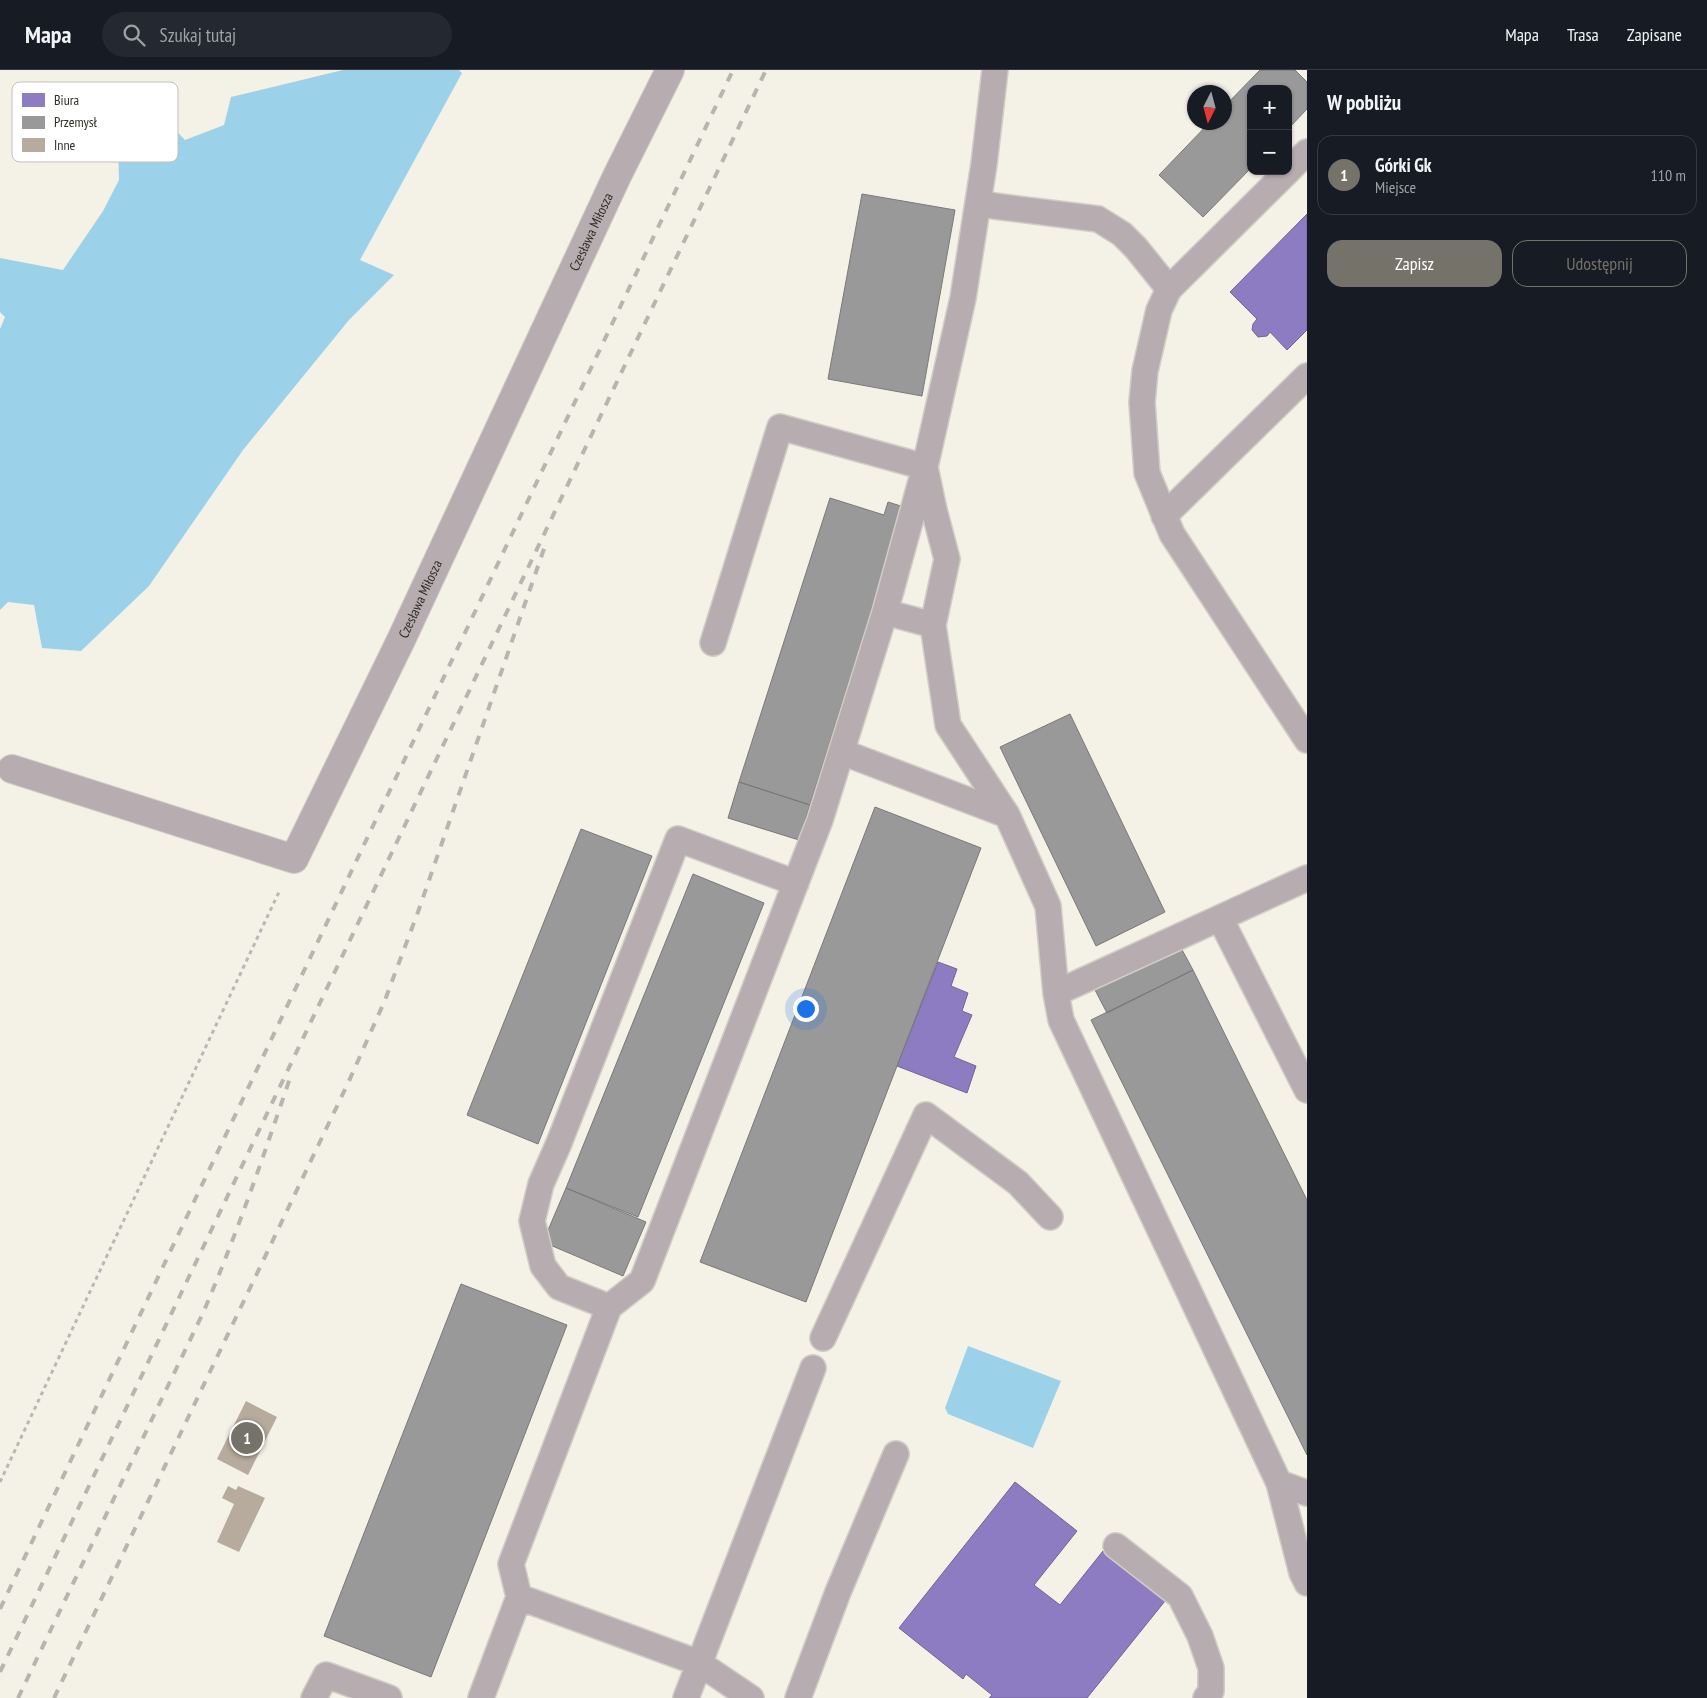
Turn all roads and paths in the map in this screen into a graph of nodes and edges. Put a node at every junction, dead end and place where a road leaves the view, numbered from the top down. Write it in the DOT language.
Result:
graph roads {
  1 [pos="670,70"];
  2 [pos="995,70"];
  3 [pos="1307,152"];
  4 [pos="1292,167"];
  5 [pos="1284,175"];
  6 [pos="978,202"];
  7 [pos="1169,289"];
  8 [pos="1307,376"];
  9 [pos="924,467"];
  10 [pos="1164,516"];
  11 [pos="885,612"];
  12 [pos="933,625"];
  13 [pos="713,642"];
  14 [pos="1307,740"];
  15 [pos="842,752"];
  16 [pos="12,769"];
  17 [pos="1007,815"];
  18 [pos="294,859"];
  19 [pos="1307,878"];
  20 [pos="796,883"];
  21 [pos="1220,918"];
  22 [pos="1056,993"];
  23 [pos="1307,1090"];
  24 [pos="1050,1217"];
  25 [pos="609,1307"];
  26 [pos="823,1338"];
  27 [pos="813,1368"];
  28 [pos="896,1454"];
  29 [pos="0,1482"];
  30 [pos="1280,1483"];
  31 [pos="1307,1493"];
  32 [pos="1116,1546"];
  33 [pos="1307,1583"];
  34 [pos="518,1597"];
  35 [pos="699,1663"];
  36 [pos="314,1698"];
  37 [pos="389,1698"];
  38 [pos="481,1698"];
  39 [pos="686,1698"];
  40 [pos="751,1698"];
  41 [pos="798,1698"];
  42 [pos="1206,1698"];
  1 -- 18 [label="street, Czesława Miłosza"];
  2 -- 6 [label="lane"];
  3 -- 4 [label="lane"];
  5 -- 7 [label="lane"];
  6 -- 7 [label="lane"];
  6 -- 9 [label="lane"];
  7 -- 10 [label="lane"];
  8 -- 10 [label="lane"];
  9 -- 11 [label="lane"];
  9 -- 12 [label="lane"];
  9 -- 13 [label="lane"];
  10 -- 14 [label="lane"];
  11 -- 12 [label="lane"];
  11 -- 15 [label="lane"];
  12 -- 17 [label="lane"];
  15 -- 17 [label="lane"];
  15 -- 20 [label="lane"];
  16 -- 18 [label="street"];
  17 -- 22 [label="lane"];
  18 -- 29 [label="path"];
  19 -- 21 [label="lane"];
  20 -- 25 [label="lane"];
  20 -- 25 [label="lane"];
  21 -- 22 [label="lane"];
  21 -- 23 [label="lane"];
  22 -- 30 [label="lane"];
  24 -- 26 [label="lane"];
  25 -- 34 [label="lane"];
  27 -- 35 [label="lane"];
  28 -- 41 [label="lane"];
  30 -- 31 [label="lane"];
  30 -- 33 [label="lane"];
  32 -- 42 [label="lane"];
  34 -- 35 [label="lane"];
  34 -- 38 [label="lane"];
  35 -- 39 [label="lane"];
  35 -- 40 [label="lane"];
  36 -- 37 [label="lane"];
}
